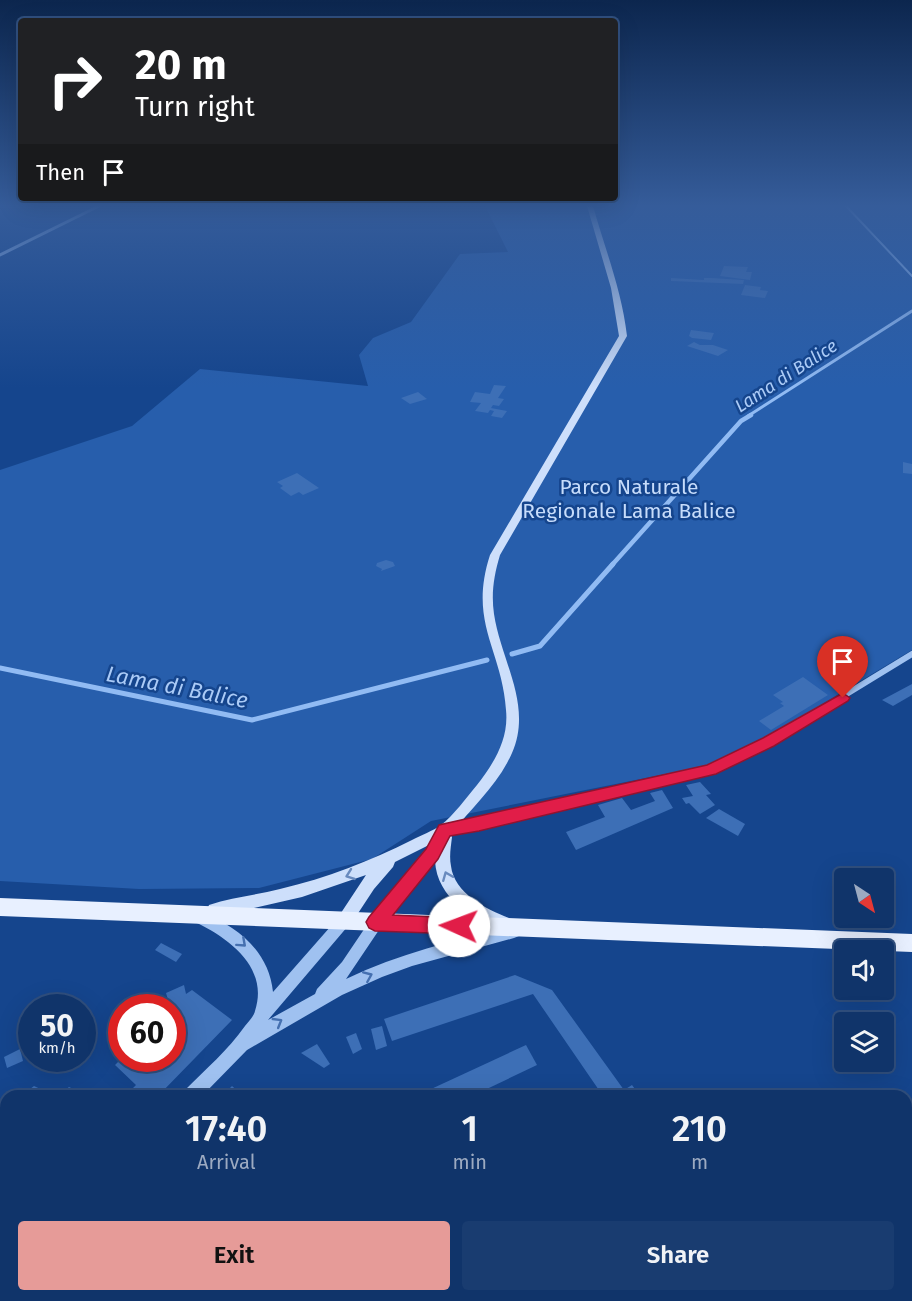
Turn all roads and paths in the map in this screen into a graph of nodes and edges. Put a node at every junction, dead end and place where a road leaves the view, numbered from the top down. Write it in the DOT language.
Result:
graph roads {
  1 [pos="607,267"];
  2 [pos="912,654"];
  3 [pos="445,830"];
  4 [pos="403,851"];
  5 [pos="0,907"];
  6 [pos="191,915"];
  7 [pos="343,922"];
  8 [pos="375,922"];
  9 [pos="527,928"];
  10 [pos="912,943"];
  11 [pos="315,1000"];
  12 [pos="263,1014"];
  13 [pos="242,1045"];
  14 [pos="197,1090"];
  1 -- 3 [label="main road"];
  2 -- 3 [label="street"];
  3 -- 4 [label="main road"];
  3 -- 8 [label="main road"];
  9 -- 3 [label="main road, one-way"];
  4 -- 6 [label="main road, one-way"];
  4 -- 7 [label="main road"];
  5 -- 6 [label="main road"];
  6 -- 7 [label="main road"];
  6 -- 12 [label="street, one-way"];
  7 -- 8 [label="main road"];
  7 -- 12 [label="street"];
  8 -- 9 [label="main road"];
  8 -- 11 [label="street"];
  9 -- 10 [label="main road"];
  11 -- 9 [label="street, one-way"];
  13 -- 11 [label="street, one-way"];
  12 -- 13 [label="street"];
  13 -- 14 [label="street"];
}
